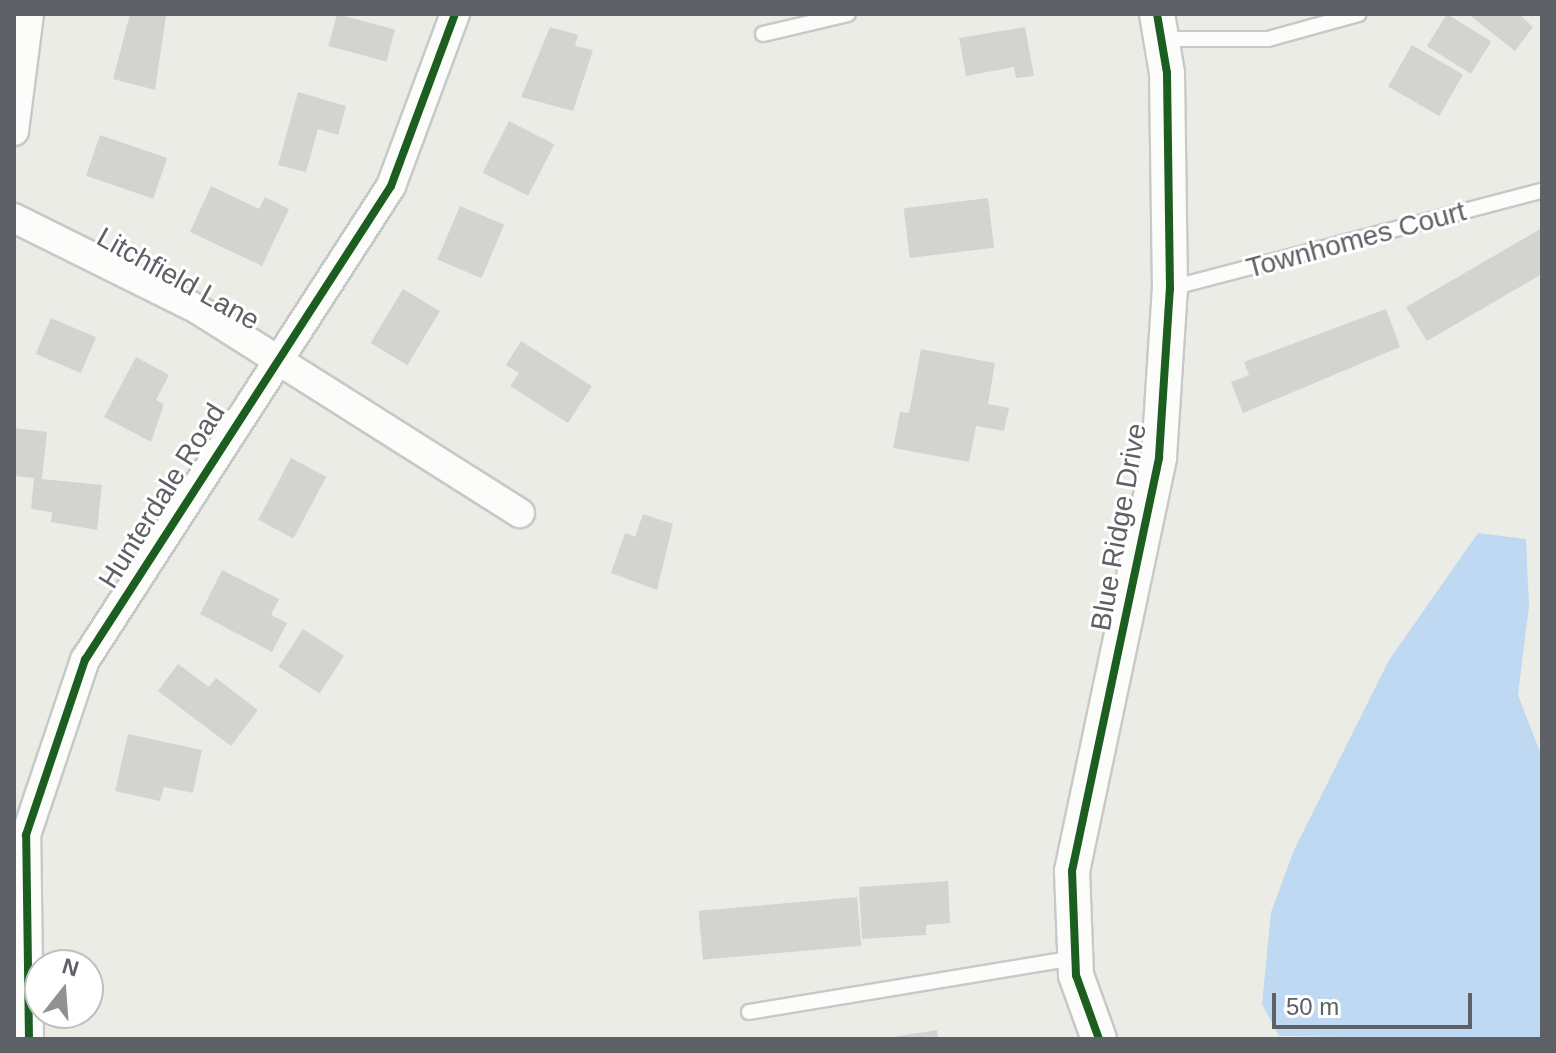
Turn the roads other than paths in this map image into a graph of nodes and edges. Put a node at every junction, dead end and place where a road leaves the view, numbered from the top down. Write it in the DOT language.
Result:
graph roads {
  1 [pos="29,14"];
  2 [pos="455,14"];
  3 [pos="848,14"];
  4 [pos="1359,14"];
  5 [pos="1159,27"];
  6 [pos="763,34"];
  7 [pos="14,131"];
  8 [pos="1542,191"];
  9 [pos="14,218"];
  10 [pos="1170,289"];
  11 [pos="275,359"];
  12 [pos="520,513"];
  13 [pos="1075,958"];
  14 [pos="749,1012"];
  15 [pos="29,1039"];
  16 [pos="1099,1039"];
  1 -- 7 [label="street"];
  2 -- 11 [label="street, Hunterdale Road"];
  3 -- 6 [label="lane"];
  4 -- 5 [label="lane"];
  5 -- 10 [label="street, Blue Ridge Drive"];
  8 -- 10 [label="lane, Townhomes Court"];
  9 -- 11 [label="street, Litchfield Lane"];
  10 -- 13 [label="street, Blue Ridge Drive"];
  11 -- 12 [label="street, Litchfield Lane"];
  11 -- 15 [label="street, Hunterdale Road"];
  13 -- 14 [label="lane"];
  13 -- 16 [label="street, Blue Ridge Drive"];
}
